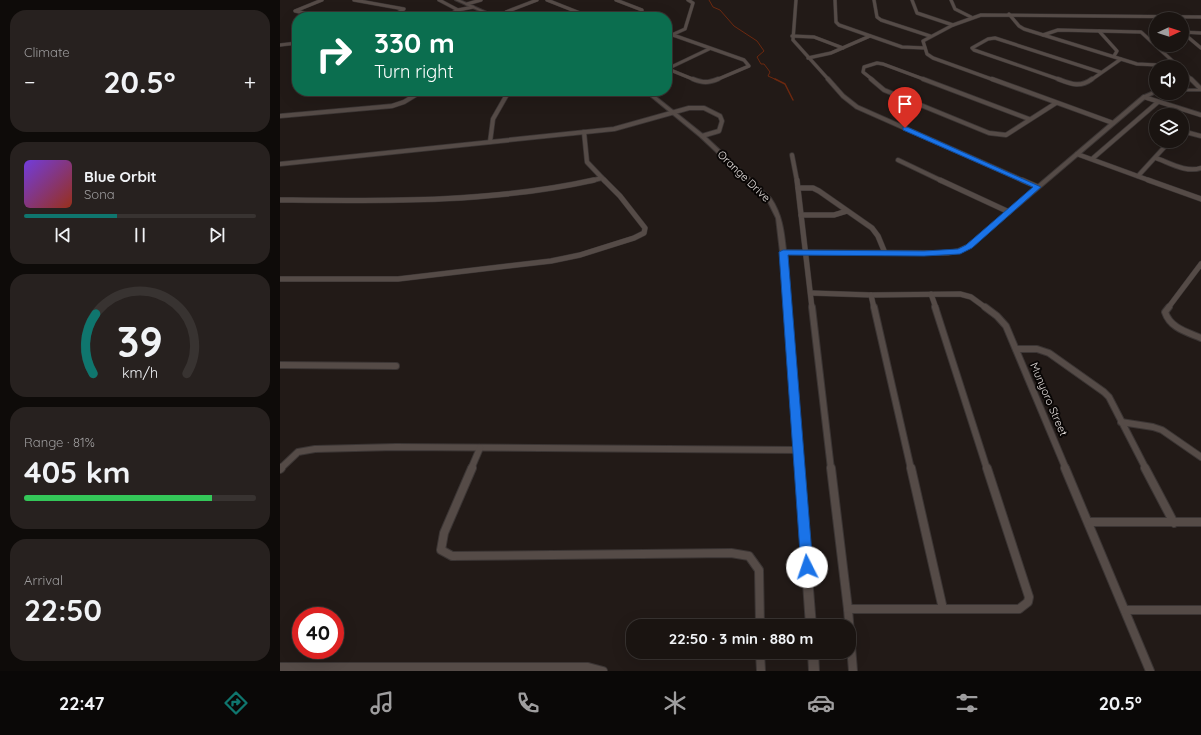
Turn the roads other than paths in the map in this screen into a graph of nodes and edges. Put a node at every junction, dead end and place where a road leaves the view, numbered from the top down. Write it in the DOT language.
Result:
graph roads {
  1 [pos="322,0"];
  2 [pos="354,0"];
  3 [pos="377,0"];
  4 [pos="439,0"];
  5 [pos="457,0"];
  6 [pos="481,0"];
  7 [pos="537,0"];
  8 [pos="547,0"];
  9 [pos="616,0"];
  10 [pos="688,0"];
  11 [pos="796,0"];
  12 [pos="835,0"];
  13 [pos="874,0"];
  14 [pos="912,0"];
  15 [pos="951,0"];
  16 [pos="370,3"];
  17 [pos="467,4"];
  18 [pos="472,7"];
  19 [pos="458,10"];
  20 [pos="296,12"];
  21 [pos="401,12"];
  22 [pos="454,12"];
  23 [pos="484,12"];
  24 [pos="506,12"];
  25 [pos="577,12"];
  26 [pos="641,12"];
  27 [pos="1009,14"];
  28 [pos="971,17"];
  29 [pos="1189,17"];
  30 [pos="1201,17"];
  31 [pos="1149,18"];
  32 [pos="953,25"];
  33 [pos="1099,31"];
  34 [pos="1189,32"];
  35 [pos="1201,33"];
  36 [pos="673,35"];
  37 [pos="1043,35"];
  38 [pos="792,36"];
  39 [pos="870,36"];
  40 [pos="930,36"];
  41 [pos="1189,38"];
  42 [pos="292,44"];
  43 [pos="280,45"];
  44 [pos="843,48"];
  45 [pos="924,48"];
  46 [pos="1201,48"];
  47 [pos="709,49"];
  48 [pos="1114,56"];
  49 [pos="808,58"];
  50 [pos="1121,59"];
  51 [pos="1172,60"];
  52 [pos="1149,65"];
  53 [pos="672,67"];
  54 [pos="672,71"];
  55 [pos="1100,72"];
  56 [pos="1189,77"];
  57 [pos="1201,89"];
  58 [pos="1189,90"];
  59 [pos="1149,94"];
  60 [pos="414,96"];
  61 [pos="506,96"];
  62 [pos="652,96"];
  63 [pos="1144,97"];
  64 [pos="1158,102"];
  65 [pos="1056,103"];
  66 [pos="672,112"];
  67 [pos="1200,114"];
  68 [pos="280,116"];
  69 [pos="1029,119"];
  70 [pos="1113,123"];
  71 [pos="584,132"];
  72 [pos="1189,133"];
  73 [pos="702,136"];
  74 [pos="1201,136"];
  75 [pos="490,142"];
  76 [pos="1164,148"];
  77 [pos="1077,154"];
  78 [pos="792,155"];
  79 [pos="1156,158"];
  80 [pos="1092,159"];
  81 [pos="898,160"];
  82 [pos="280,164"];
  83 [pos="1201,168"];
  84 [pos="1138,176"];
  85 [pos="602,178"];
  86 [pos="1038,187"];
  87 [pos="798,188"];
  88 [pos="1201,199"];
  89 [pos="280,200"];
  90 [pos="847,211"];
  91 [pos="1010,212"];
  92 [pos="801,215"];
  93 [pos="783,252"];
  94 [pos="805,252"];
  95 [pos="885,253"];
  96 [pos="1201,264"];
  97 [pos="280,279"];
  98 [pos="810,293"];
  99 [pos="930,294"];
  100 [pos="871,295"];
  101 [pos="1201,338"];
  102 [pos="1016,349"];
  103 [pos="280,365"];
  104 [pos="396,366"];
  105 [pos="1121,422"];
  106 [pos="480,448"];
  107 [pos="798,450"];
  108 [pos="1201,457"];
  109 [pos="280,469"];
  110 [pos="1088,522"];
  111 [pos="1201,522"];
  112 [pos="1174,523"];
  113 [pos="848,608"];
  114 [pos="943,609"];
  115 [pos="1125,610"];
  116 [pos="1201,610"];
  117 [pos="760,619"];
  118 [pos="810,619"];
  119 [pos="760,659"];
  120 [pos="813,659"];
  121 [pos="280,667"];
  122 [pos="603,671"];
  123 [pos="761,671"];
  124 [pos="814,671"];
  125 [pos="853,671"];
  126 [pos="1150,671"];
  1 -- 20 [label="street"];
  2 -- 16 [label="street"];
  3 -- 16 [label="street"];
  4 -- 19 [label="street"];
  5 -- 17 [label="street"];
  6 -- 17 [label="street"];
  7 -- 24 [label="street"];
  8 -- 25 [label="street"];
  9 -- 26 [label="street"];
  10 -- 36 [label="street"];
  11 -- 38 [label="street"];
  12 -- 39 [label="street"];
  13 -- 40 [label="street"];
  14 -- 32 [label="street"];
  15 -- 28 [label="street"];
  16 -- 21 [label="street"];
  17 -- 18 [label="street"];
  18 -- 19 [label="street"];
  18 -- 23 [label="street"];
  19 -- 22 [label="street"];
  27 -- 28 [label="street"];
  27 -- 31 [label="street"];
  27 -- 37 [label="street"];
  28 -- 32 [label="street"];
  29 -- 30 [label="street"];
  32 -- 40 [label="street"];
  33 -- 37 [label="street"];
  33 -- 48 [label="street"];
  33 -- 51 [label="street"];
  34 -- 35 [label="street"];
  36 -- 47 [label="street"];
  37 -- 48 [label="street"];
  38 -- 44 [label="street"];
  38 -- 49 [label="street"];
  39 -- 44 [label="street"];
  39 -- 45 [label="street"];
  40 -- 45 [label="street"];
  41 -- 46 [label="street"];
  42 -- 43 [label="street"];
  44 -- 49 [label="street"];
  45 -- 65 [label="street"];
  47 -- 53 [label="street"];
  47 -- 54 [label="street"];
  48 -- 50 [label="street"];
  49 -- 86 [label="street"];
  50 -- 52 [label="street"];
  50 -- 55 [label="street"];
  55 -- 55 [label="street"];
  56 -- 57 [label="street"];
  57 -- 58 [label="street"];
  59 -- 63 [label="street"];
  60 -- 68 [label="street"];
  61 -- 75 [label="street"];
  62 -- 66 [label="street, Orange Drive"];
  63 -- 64 [label="street"];
  63 -- 70 [label="street"];
  64 -- 67 [label="street"];
  64 -- 80 [label="street"];
  65 -- 69 [label="street"];
  65 -- 70 [label="street"];
  66 -- 71 [label="street"];
  66 -- 73 [label="street, Orange Drive"];
  66 -- 73 [label="street"];
  69 -- 69 [label="street"];
  70 -- 77 [label="street"];
  71 -- 75 [label="street"];
  71 -- 85 [label="street"];
  72 -- 74 [label="street"];
  73 -- 93 [label="street, Orange Drive"];
  75 -- 82 [label="street"];
  76 -- 79 [label="street"];
  77 -- 80 [label="street"];
  77 -- 86 [label="street"];
  78 -- 87 [label="street"];
  79 -- 83 [label="street"];
  79 -- 84 [label="street"];
  80 -- 84 [label="street"];
  81 -- 91 [label="street"];
  84 -- 88 [label="street"];
  85 -- 89 [label="street"];
  85 -- 97 [label="street"];
  86 -- 91 [label="street"];
  87 -- 90 [label="street"];
  87 -- 92 [label="street"];
  90 -- 92 [label="street"];
  90 -- 95 [label="street"];
  91 -- 95 [label="street"];
  92 -- 94 [label="street"];
  93 -- 94 [label="street"];
  93 -- 107 [label="street, Orange Drive"];
  94 -- 95 [label="street"];
  94 -- 98 [label="street"];
  96 -- 101 [label="street"];
  98 -- 100 [label="street, Munyoro Street"];
  98 -- 113 [label="street"];
  99 -- 100 [label="street, Munyoro Street"];
  99 -- 102 [label="street, Munyoro Street"];
  99 -- 114 [label="street"];
  100 -- 114 [label="street"];
  102 -- 105 [label="street"];
  102 -- 110 [label="street, Munyoro Street"];
  103 -- 104 [label="street"];
  105 -- 108 [label="street"];
  105 -- 112 [label="street"];
  106 -- 107 [label="street"];
  106 -- 109 [label="street"];
  106 -- 117 [label="street"];
  107 -- 118 [label="street, Orange Drive"];
  110 -- 112 [label="street"];
  110 -- 115 [label="street, Munyoro Street"];
  111 -- 112 [label="street"];
  113 -- 114 [label="street"];
  113 -- 125 [label="street"];
  115 -- 116 [label="street"];
  115 -- 126 [label="street, Munyoro Street"];
  119 -- 123 [label="street"];
  120 -- 124 [label="street"];
  121 -- 122 [label="street"];
}
